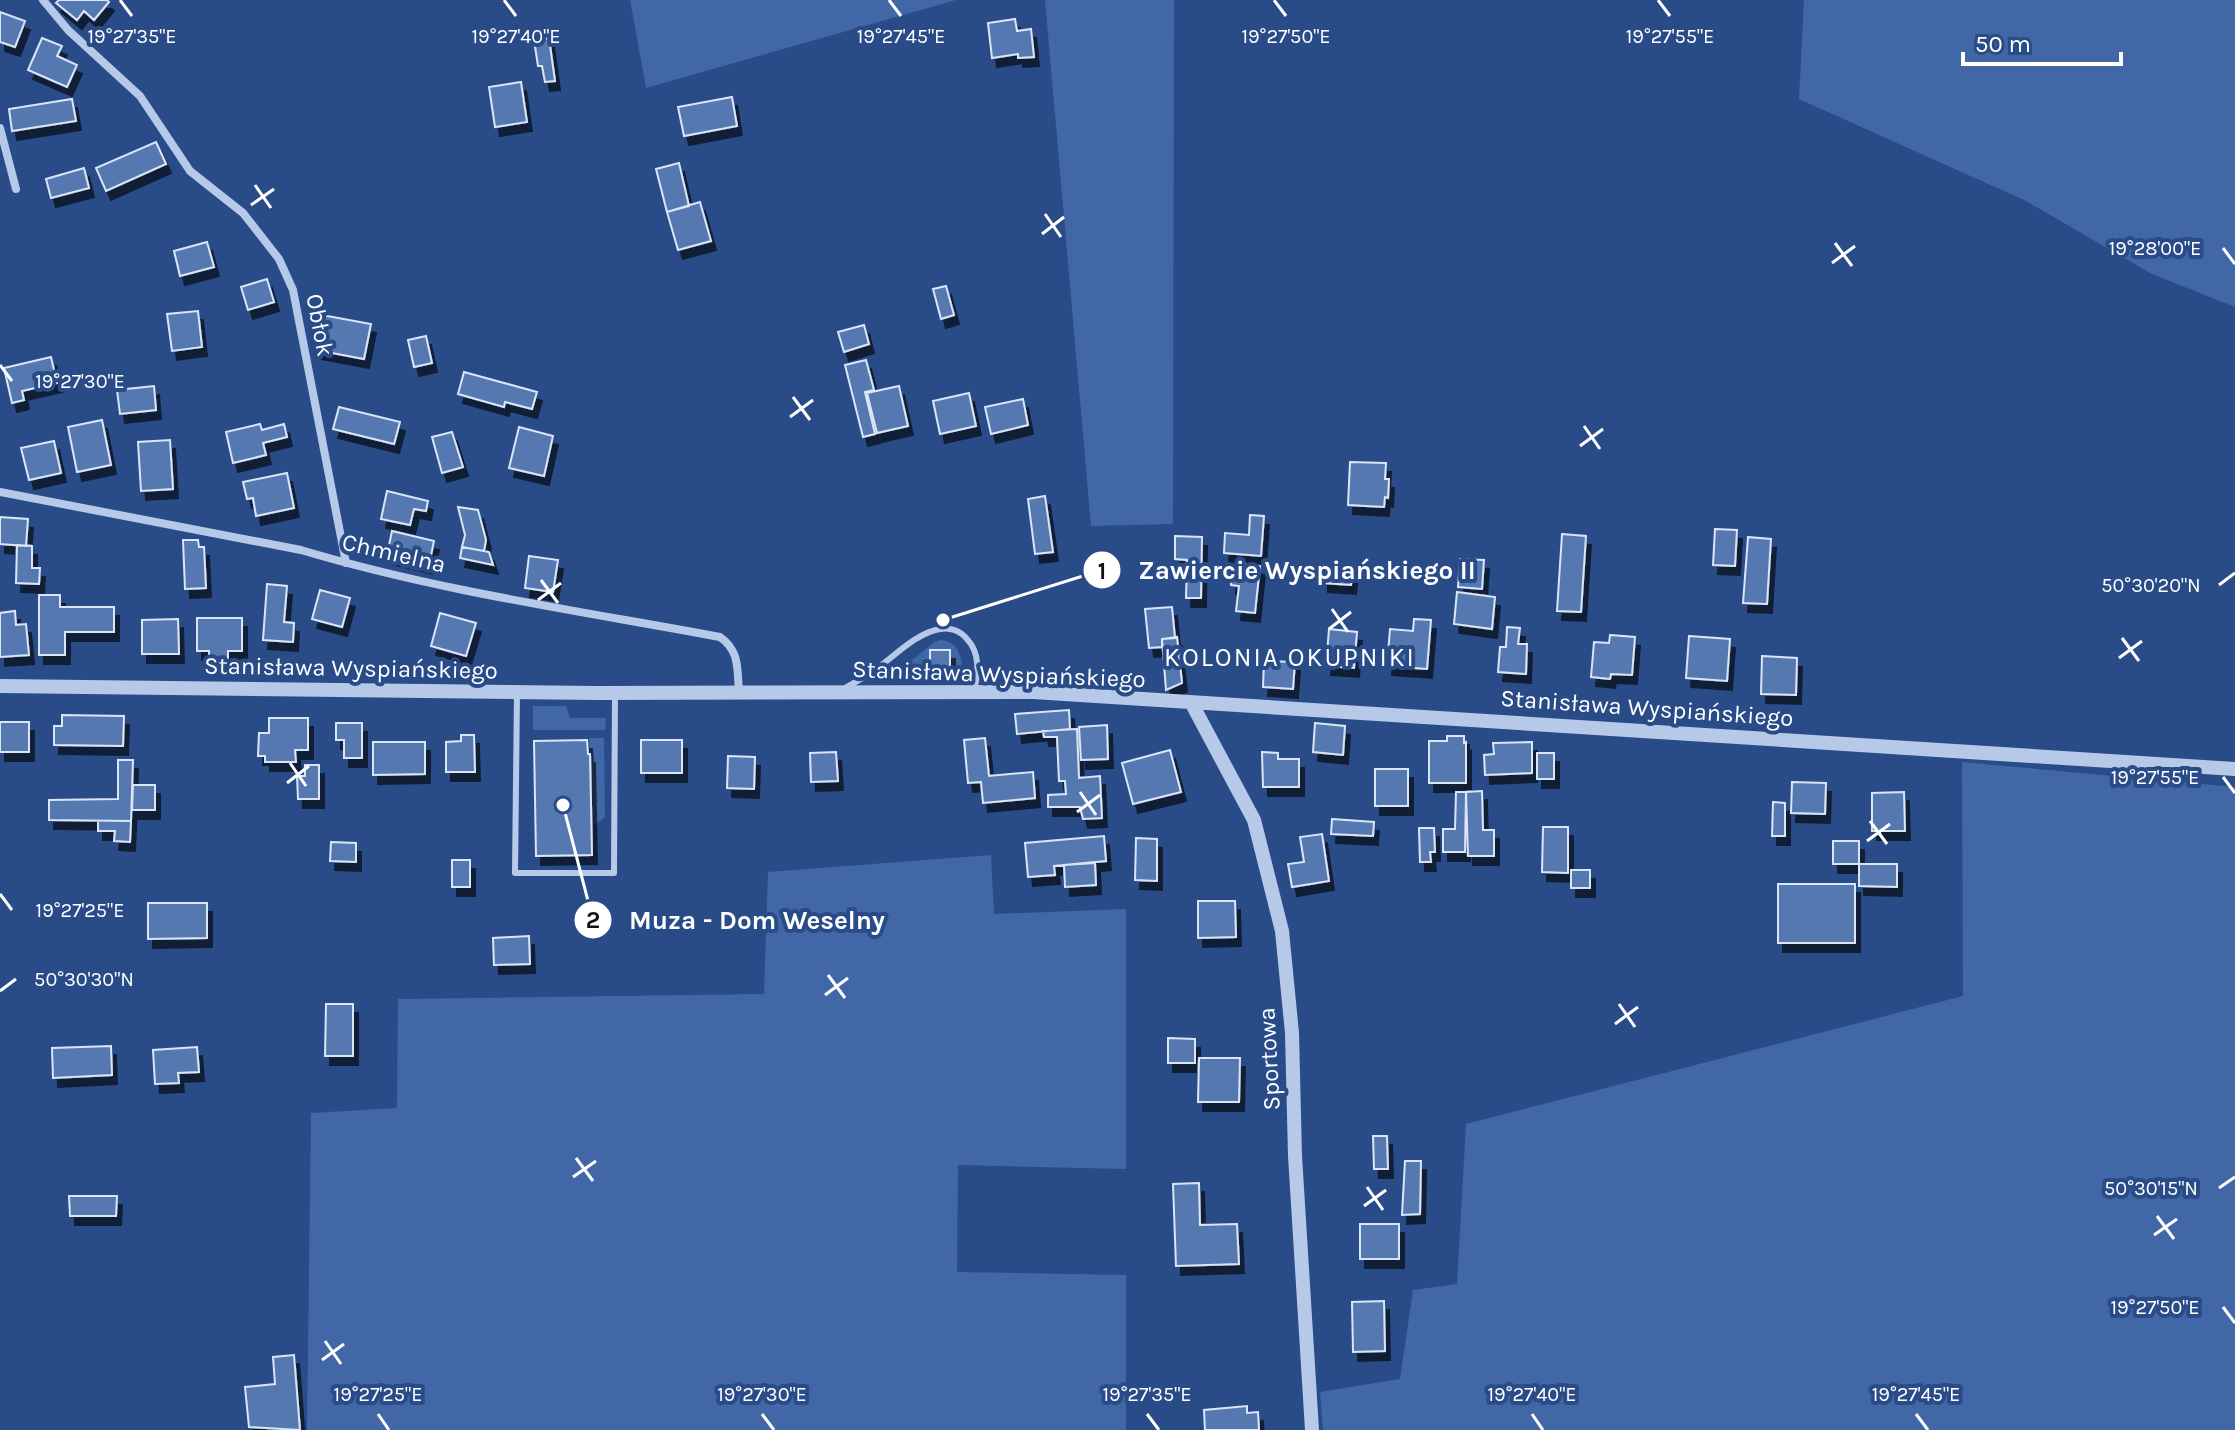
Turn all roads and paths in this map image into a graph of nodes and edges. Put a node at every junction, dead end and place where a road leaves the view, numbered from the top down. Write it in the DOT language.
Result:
graph roads {
  1 [pos="43,0"];
  2 [pos="0,128"];
  3 [pos="16,189"];
  4 [pos="0,492"];
  5 [pos="346,563"];
  6 [pos="0,686"];
  7 [pos="838,691"];
  8 [pos="517,692"];
  9 [pos="739,692"];
  10 [pos="974,692"];
  11 [pos="615,693"];
  12 [pos="1192,704"];
  13 [pos="2235,769"];
  14 [pos="1312,1430"];
  1 -- 5 [label="street, Obłok"];
  2 -- 3 [label="street"];
  4 -- 5 [label="street, Chmielna"];
  5 -- 9 [label="street, Chmielna"];
  6 -- 8 [label="street, Stanisława Wyspiańskiego"];
  7 -- 9 [label="street, Stanisława Wyspiańskiego"];
  7 -- 10 [label="street, Stanisława Wyspiańskiego"];
  7 -- 10 [label="lane"];
  8 -- 11 [label="street, Stanisława Wyspiańskiego"];
  8 -- 11 [label="lane"];
  9 -- 11 [label="street, Stanisława Wyspiańskiego"];
  10 -- 12 [label="street, Stanisława Wyspiańskiego"];
  12 -- 13 [label="street, Stanisława Wyspiańskiego"];
  12 -- 14 [label="street, Sportowa"];
}
